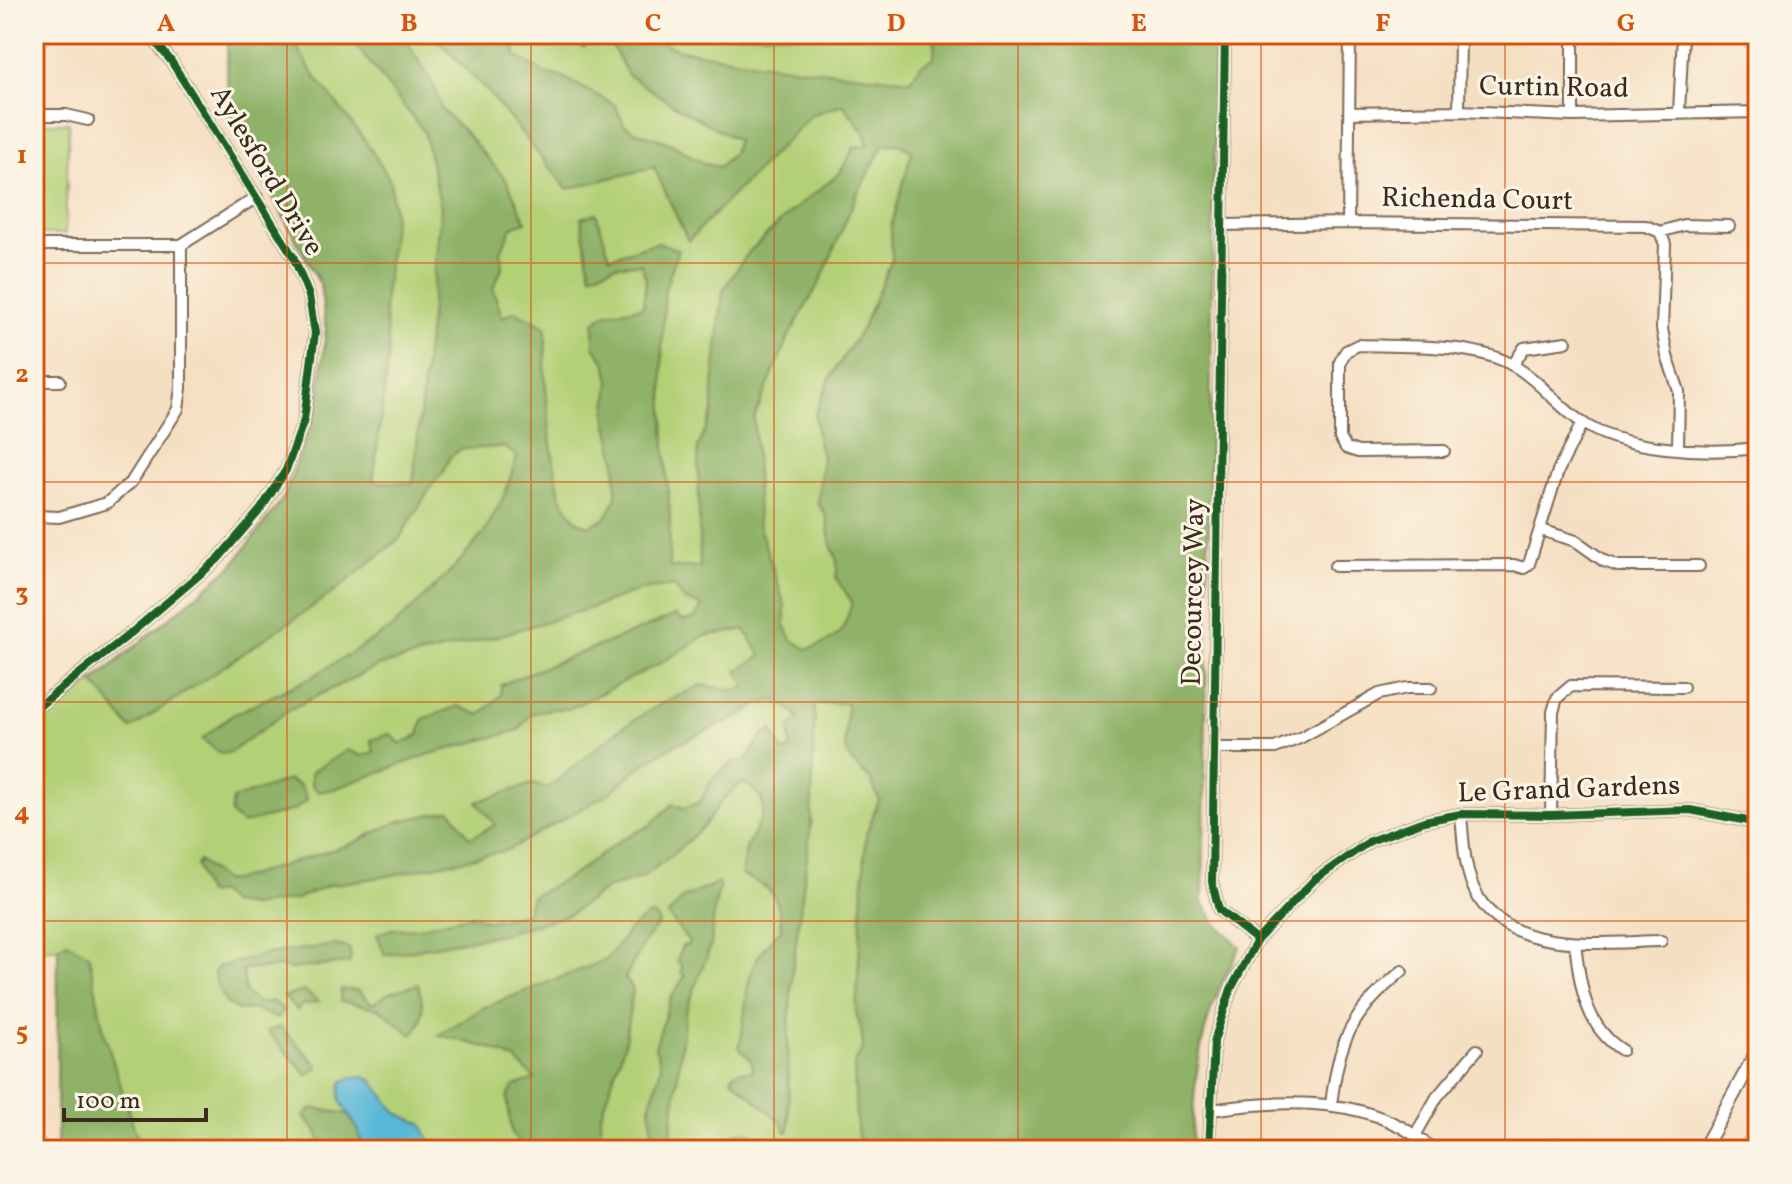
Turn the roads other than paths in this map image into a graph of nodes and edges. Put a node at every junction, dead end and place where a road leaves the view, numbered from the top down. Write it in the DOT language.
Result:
graph roads {
  1 [pos="149,34"];
  2 [pos="1225,34"];
  3 [pos="1350,34"];
  4 [pos="1460,34"];
  5 [pos="1573,34"];
  6 [pos="1683,34"];
  7 [pos="1459,111"];
  8 [pos="1679,112"];
  9 [pos="1758,112"];
  10 [pos="1350,113"];
  11 [pos="34,115"];
  12 [pos="1573,116"];
  13 [pos="88,120"];
  14 [pos="257,197"];
  15 [pos="1348,223"];
  16 [pos="1223,225"];
  17 [pos="1729,226"];
  18 [pos="1660,232"];
  19 [pos="34,245"];
  20 [pos="181,245"];
  21 [pos="1566,342"];
  22 [pos="1513,365"];
  23 [pos="34,381"];
  24 [pos="60,381"];
  25 [pos="1582,423"];
  26 [pos="1678,448"];
  27 [pos="1758,448"];
  28 [pos="1444,451"];
  29 [pos="34,516"];
  30 [pos="1541,530"];
  31 [pos="1335,566"];
  32 [pos="1699,566"];
  33 [pos="1683,687"];
  34 [pos="1431,688"];
  35 [pos="35,709"];
  36 [pos="1214,748"];
  37 [pos="1461,814"];
  38 [pos="1551,815"];
  39 [pos="1758,823"];
  40 [pos="1257,940"];
  41 [pos="1661,941"];
  42 [pos="1575,943"];
  43 [pos="1402,971"];
  44 [pos="1477,1050"];
  45 [pos="1622,1050"];
  46 [pos="1758,1050"];
  47 [pos="1331,1105"];
  48 [pos="1211,1110"];
  49 [pos="1416,1134"];
  50 [pos="1209,1150"];
  51 [pos="1433,1150"];
  52 [pos="1703,1150"];
  1 -- 14 [label="street, Aylesford Drive"];
  2 -- 16 [label="street, Decourcey Way"];
  3 -- 10 [label="street"];
  4 -- 7 [label="street"];
  5 -- 12 [label="street"];
  6 -- 8 [label="street"];
  7 -- 10 [label="street, Curtin Road"];
  7 -- 12 [label="street, Curtin Road"];
  8 -- 9 [label="street, Curtin Road"];
  8 -- 12 [label="street, Curtin Road"];
  10 -- 15 [label="street"];
  11 -- 13 [label="street"];
  14 -- 20 [label="street"];
  14 -- 35 [label="street, Aylesford Drive"];
  15 -- 16 [label="street, Richenda Court"];
  15 -- 18 [label="street, Richenda Court"];
  16 -- 36 [label="street, Decourcey Way"];
  17 -- 18 [label="street, Richenda Court"];
  18 -- 26 [label="street"];
  19 -- 20 [label="street"];
  20 -- 29 [label="street"];
  21 -- 22 [label="street"];
  22 -- 25 [label="street"];
  22 -- 28 [label="street"];
  23 -- 24 [label="street"];
  25 -- 26 [label="street"];
  25 -- 30 [label="street"];
  26 -- 27 [label="street"];
  30 -- 31 [label="street"];
  30 -- 32 [label="street"];
  33 -- 38 [label="street"];
  34 -- 36 [label="street"];
  36 -- 40 [label="street, Decourcey Way"];
  37 -- 38 [label="street, Le Grand Gardens"];
  37 -- 40 [label="street, Le Grand Gardens"];
  37 -- 42 [label="street"];
  38 -- 39 [label="street, Le Grand Gardens"];
  40 -- 48 [label="street, Le Grand Gardens"];
  41 -- 42 [label="street"];
  42 -- 45 [label="street"];
  43 -- 47 [label="street"];
  44 -- 49 [label="street"];
  46 -- 52 [label="street"];
  47 -- 48 [label="street"];
  47 -- 49 [label="street"];
  48 -- 50 [label="street, Le Grand Gardens"];
  49 -- 51 [label="street"];
}
